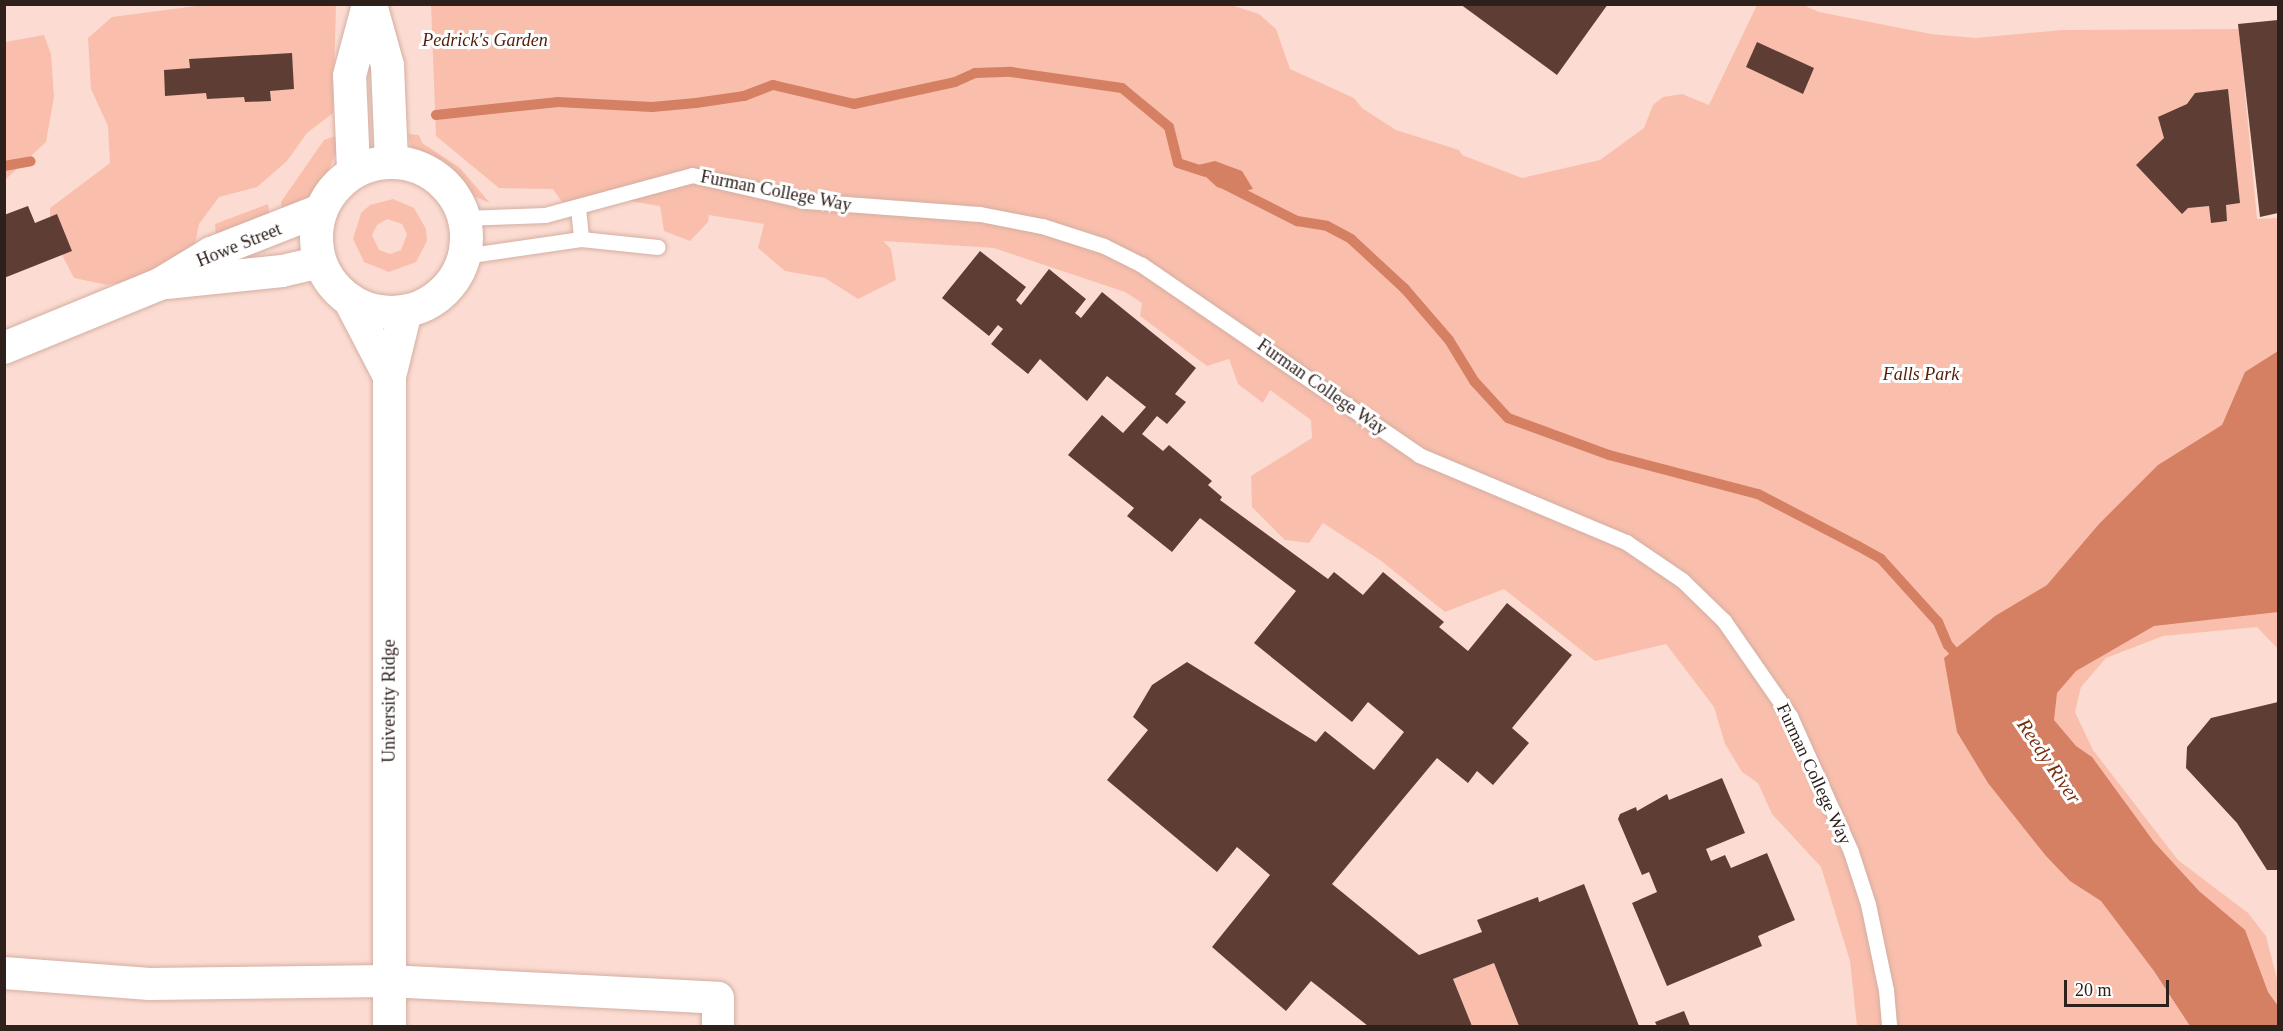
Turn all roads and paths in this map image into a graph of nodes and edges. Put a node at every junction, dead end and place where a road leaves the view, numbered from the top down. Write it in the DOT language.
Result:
graph roads {
  1 [pos="369,4"];
  2 [pos="392,162"];
  3 [pos="354,169"];
  4 [pos="578,208"];
  5 [pos="321,210"];
  6 [pos="463,218"];
  7 [pos="581,239"];
  8 [pos="658,247"];
  9 [pos="464,256"];
  10 [pos="320,262"];
  11 [pos="160,284"];
  12 [pos="349,299"];
  13 [pos="405,311"];
  14 [pos="4,348"];
  15 [pos="389,376"];
  16 [pos="4,973"];
  17 [pos="388,981"];
  18 [pos="389,1026"];
  19 [pos="718,1026"];
  20 [pos="1889,1026"];
  1 -- 2 [label="street"];
  1 -- 3 [label="street"];
  2 -- 3 [label="street"];
  2 -- 6 [label="street"];
  3 -- 5 [label="street"];
  4 -- 6 [label="lane, Furman College Way"];
  4 -- 7 [label="lane"];
  4 -- 20 [label="lane, Furman College Way"];
  5 -- 10 [label="street"];
  5 -- 11 [label="street, Howe Street"];
  6 -- 9 [label="street"];
  7 -- 8 [label="lane"];
  7 -- 9 [label="lane"];
  9 -- 13 [label="street"];
  10 -- 11 [label="street, Howe Street"];
  10 -- 12 [label="street"];
  11 -- 14 [label="street, Howe Street"];
  12 -- 13 [label="street"];
  12 -- 15 [label="street, University Ridge"];
  13 -- 15 [label="street, University Ridge"];
  15 -- 17 [label="street, University Ridge"];
  16 -- 17 [label="street"];
  17 -- 18 [label="street, University Ridge"];
  17 -- 19 [label="street"];
}
